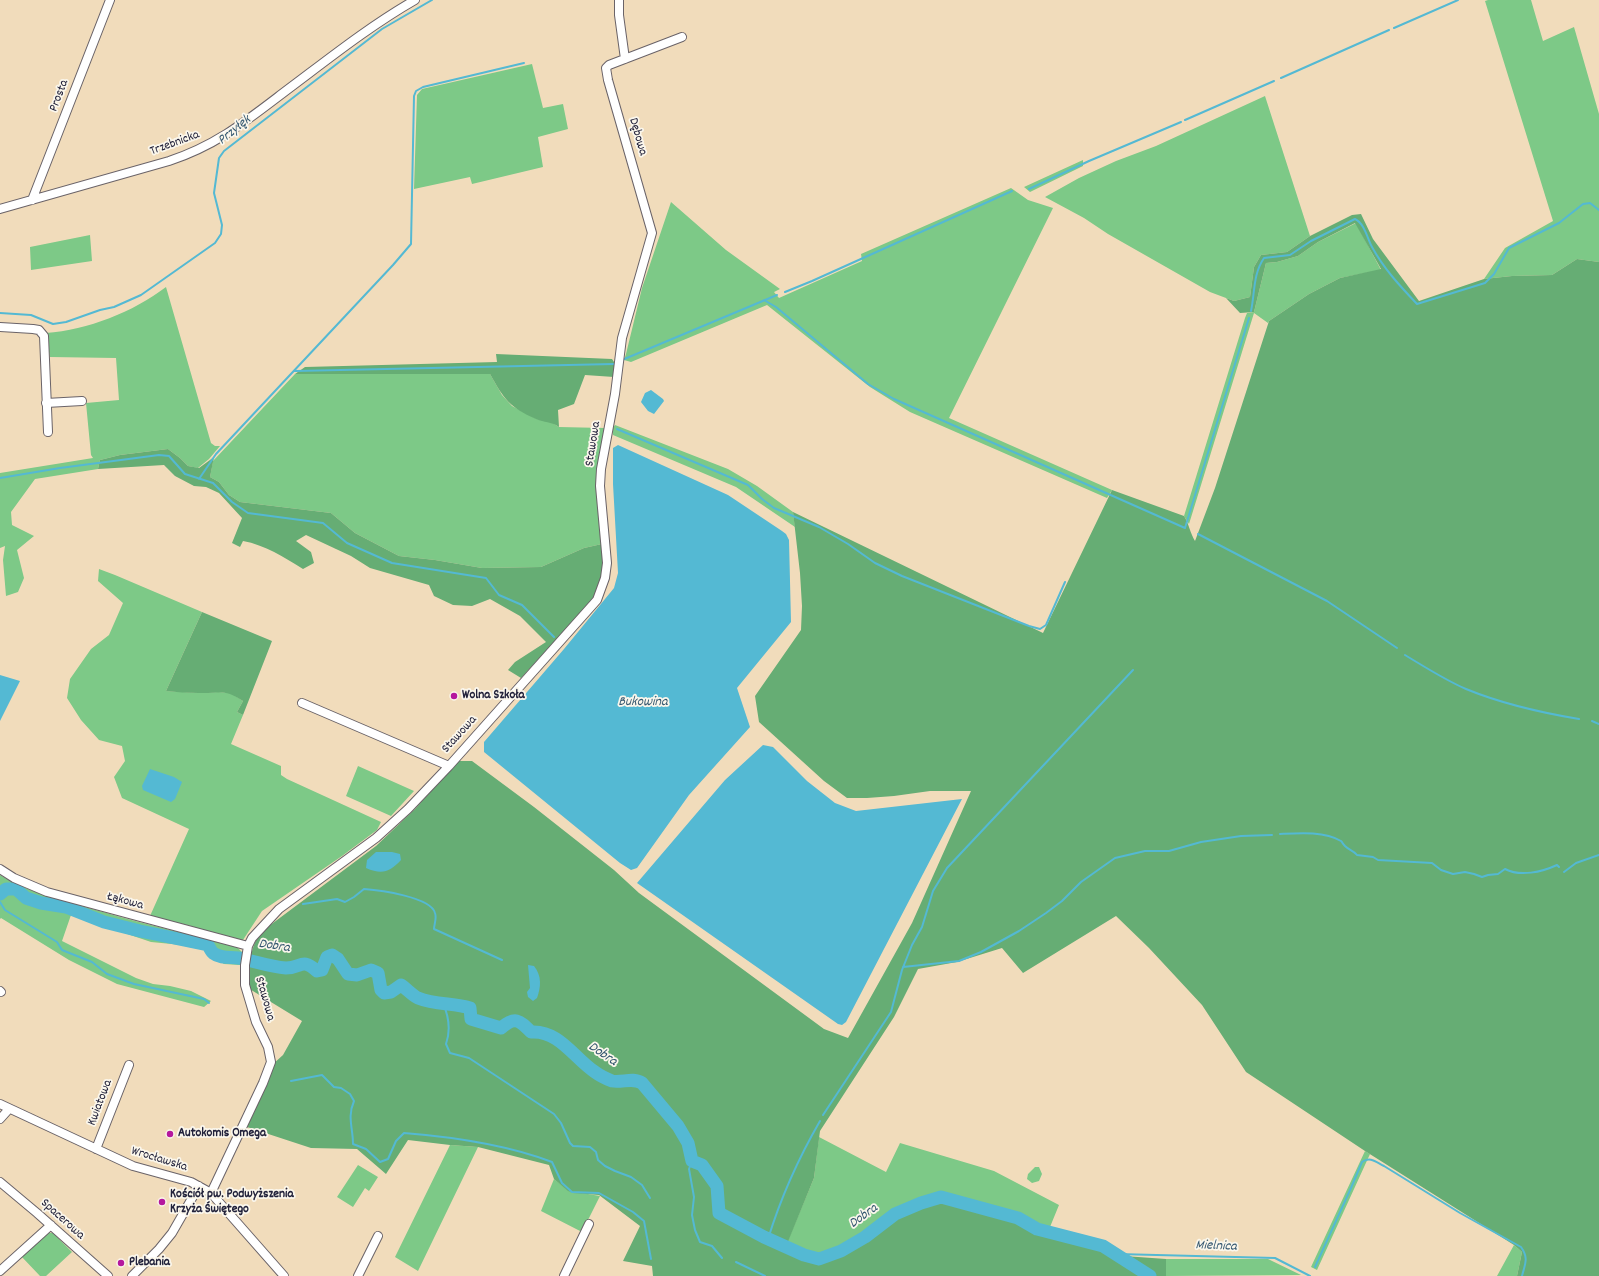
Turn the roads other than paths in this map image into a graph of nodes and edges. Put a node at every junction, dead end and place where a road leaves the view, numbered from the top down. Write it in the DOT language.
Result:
graph roads {
  1 [pos="110,0"];
  2 [pos="415,0"];
  3 [pos="619,0"];
  4 [pos="682,37"];
  5 [pos="625,59"];
  6 [pos="32,200"];
  7 [pos="0,209"];
  8 [pos="652,233"];
  9 [pos="0,327"];
  10 [pos="82,401"];
  11 [pos="46,403"];
  12 [pos="48,432"];
  13 [pos="302,703"];
  14 [pos="449,766"];
  15 [pos="0,869"];
  16 [pos="248,946"];
  17 [pos="129,1065"];
  18 [pos="0,1104"];
  19 [pos="9,1109"];
  20 [pos="0,1119"];
  21 [pos="96,1149"];
  22 [pos="0,1182"];
  23 [pos="199,1186"];
  24 [pos="212,1193"];
  25 [pos="589,1224"];
  26 [pos="51,1225"];
  27 [pos="378,1236"];
  28 [pos="0,1271"];
  29 [pos="108,1276"];
  30 [pos="132,1276"];
  31 [pos="284,1276"];
  32 [pos="358,1276"];
  33 [pos="564,1276"];
  1 -- 6 [label="street, Prosta"];
  2 -- 6 [label="street, Trzebnicka"];
  3 -- 5 [label="street"];
  4 -- 5 [label="street, Dębowa"];
  5 -- 8 [label="street, Dębowa"];
  6 -- 7 [label="street, Trzebnicka"];
  8 -- 14 [label="street, Stawowa"];
  9 -- 11 [label="street"];
  10 -- 11 [label="street"];
  11 -- 12 [label="street"];
  13 -- 14 [label="street"];
  14 -- 16 [label="street, Stawowa"];
  15 -- 16 [label="street, Łąkowa"];
  16 -- 24 [label="street, Stawowa"];
  17 -- 21 [label="street, Kwiatowa"];
  18 -- 19 [label="street, Wrocławska"];
  19 -- 20 [label="street"];
  19 -- 21 [label="street, Wrocławska"];
  21 -- 23 [label="street, Wrocławska"];
  22 -- 26 [label="street, Spacerowa"];
  23 -- 24 [label="street, Wrocławska"];
  23 -- 30 [label="street"];
  24 -- 31 [label="street, Wrocławska"];
  25 -- 33 [label="street"];
  26 -- 28 [label="street"];
  26 -- 29 [label="street, Spacerowa"];
  27 -- 32 [label="street"];
}
